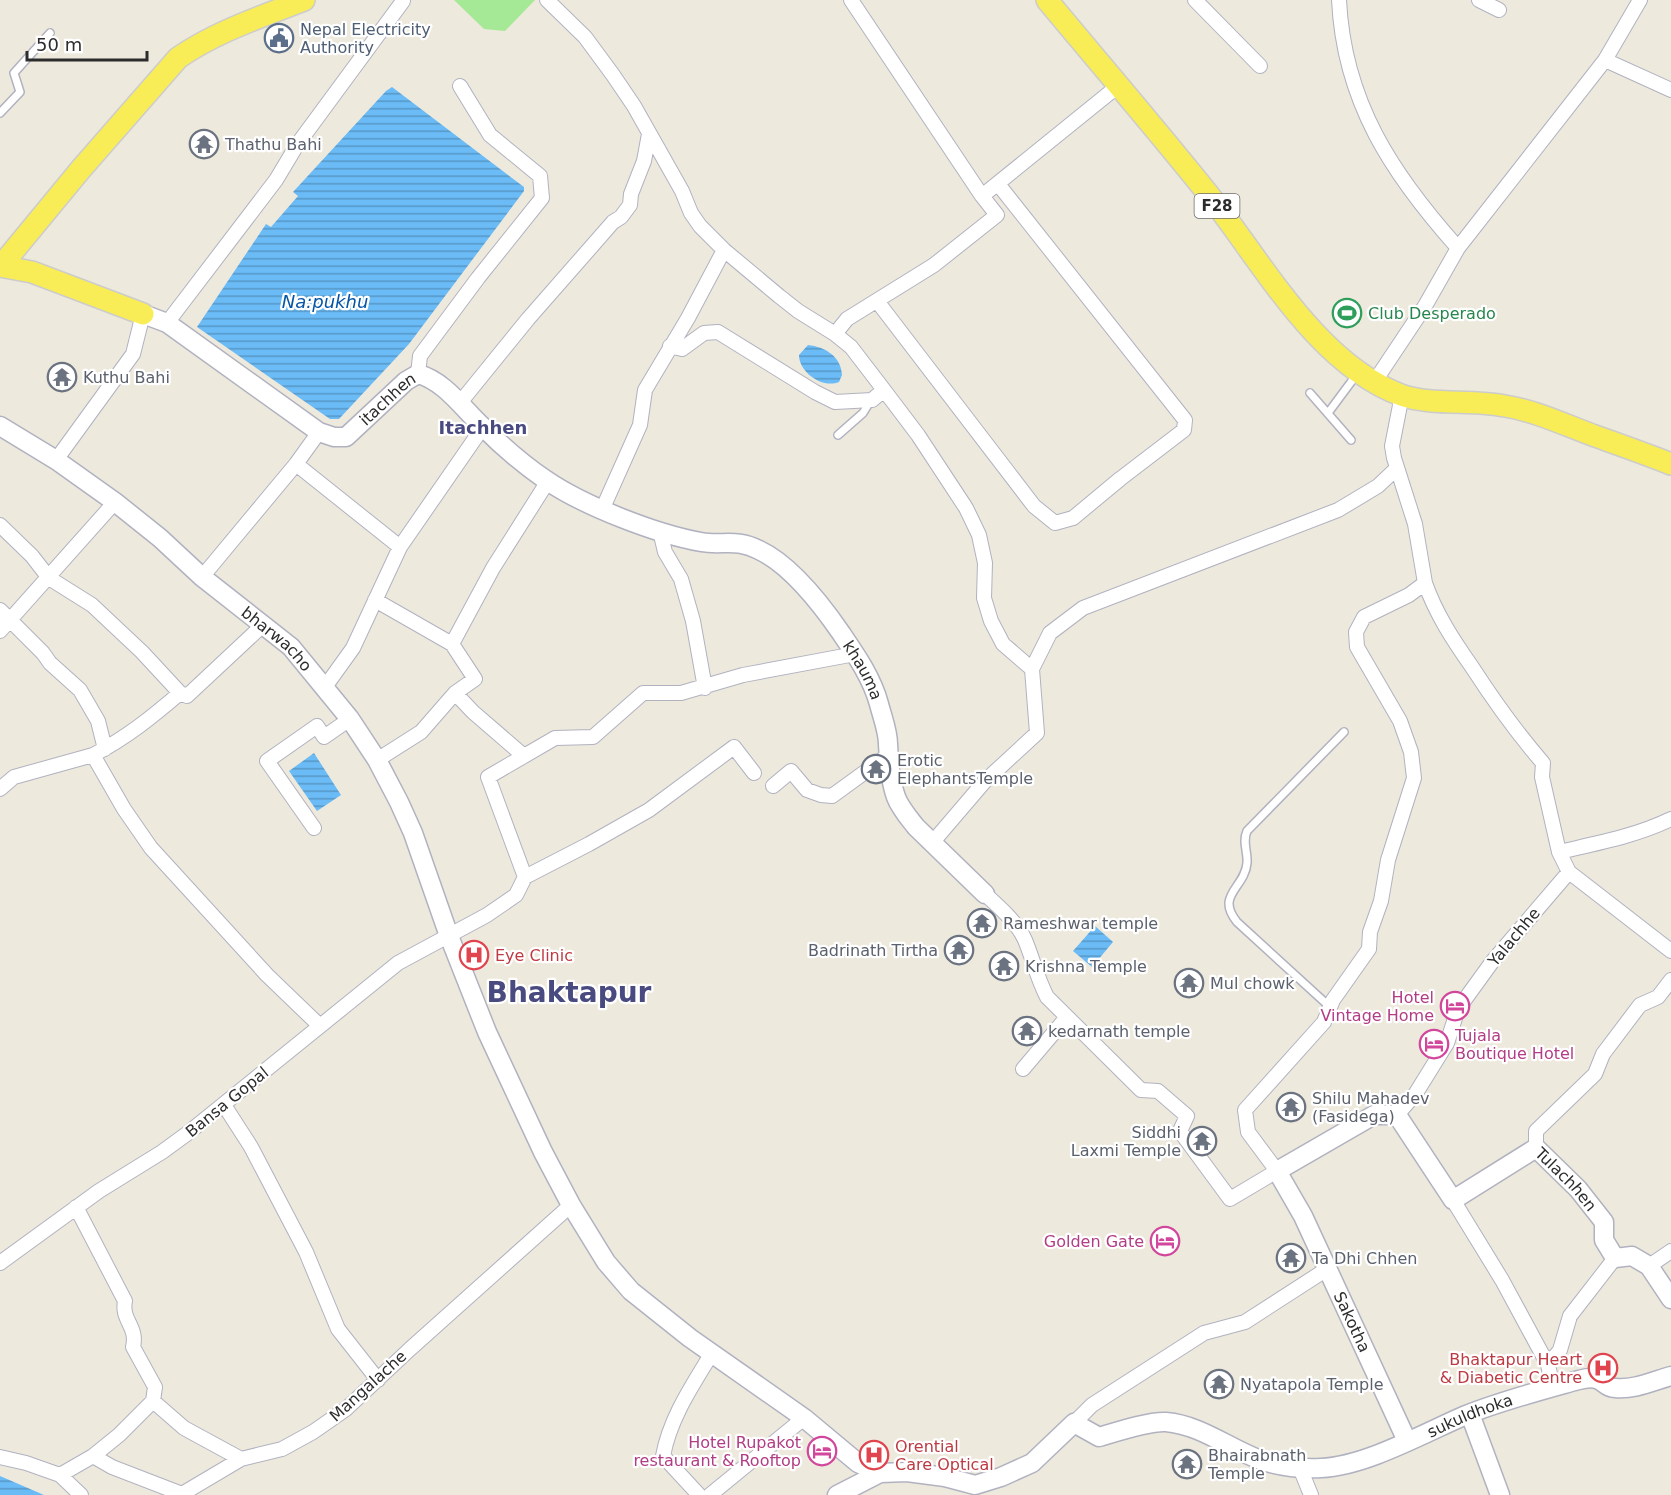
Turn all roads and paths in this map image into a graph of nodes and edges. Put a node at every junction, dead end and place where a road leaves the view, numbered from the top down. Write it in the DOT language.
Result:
graph roads {
  1 [pos="304,0"];
  2 [pos="547,0"];
  3 [pos="851,0"];
  4 [pos="1047,0"];
  5 [pos="1195,0"];
  6 [pos="1339,0"];
  7 [pos="1479,0"];
  8 [pos="1640,0"];
  9 [pos="403,2"];
  10 [pos="1499,10"];
  11 [pos="50,33"];
  12 [pos="1605,60"];
  13 [pos="1260,66"];
  14 [pos="1118,86"];
  15 [pos="460,87"];
  16 [pos="1671,90"];
  17 [pos="0,113"];
  18 [pos="650,134"];
  19 [pos="998,183"];
  20 [pos="982,196"];
  21 [pos="1458,248"];
  22 [pos="724,250"];
  23 [pos="0,266"];
  24 [pos="877,301"];
  25 [pos="143,314"];
  26 [pos="167,323"];
  27 [pos="835,334"];
  28 [pos="670,346"];
  29 [pos="418,374"];
  30 [pos="1367,376"];
  31 [pos="884,390"];
  32 [pos="1310,393"];
  33 [pos="1402,395"];
  34 [pos="872,400"];
  35 [pos="459,404"];
  36 [pos="1328,413"];
  37 [pos="0,426"];
  38 [pos="483,428"];
  39 [pos="319,432"];
  40 [pos="838,435"];
  41 [pos="1351,440"];
  42 [pos="56,460"];
  43 [pos="296,464"];
  44 [pos="1671,464"];
  45 [pos="1397,468"];
  46 [pos="548,481"];
  47 [pos="115,502"];
  48 [pos="602,510"];
  49 [pos="0,525"];
  50 [pos="660,531"];
  51 [pos="400,547"];
  52 [pos="202,577"];
  53 [pos="49,578"];
  54 [pos="1425,583"];
  55 [pos="375,600"];
  56 [pos="0,610"];
  57 [pos="10,620"];
  58 [pos="262,626"];
  59 [pos="0,630"];
  60 [pos="452,644"];
  61 [pos="855,654"];
  62 [pos="1032,669"];
  63 [pos="325,687"];
  64 [pos="705,687"];
  65 [pos="180,693"];
  66 [pos="454,693"];
  67 [pos="350,719"];
  68 [pos="1344,732"];
  69 [pos="99,752"];
  70 [pos="524,756"];
  71 [pos="887,756"];
  72 [pos="377,760"];
  73 [pos="754,773"];
  74 [pos="773,786"];
  75 [pos="0,789"];
  76 [pos="1671,819"];
  77 [pos="314,828"];
  78 [pos="932,843"];
  79 [pos="1559,852"];
  80 [pos="1569,872"];
  81 [pos="525,877"];
  82 [pos="986,894"];
  83 [pos="449,936"];
  84 [pos="1671,951"];
  85 [pos="1671,980"];
  86 [pos="1330,1007"];
  87 [pos="1067,1017"];
  88 [pos="320,1026"];
  89 [pos="1023,1069"];
  90 [pos="224,1105"];
  91 [pos="1397,1114"];
  92 [pos="1536,1148"];
  93 [pos="1277,1171"];
  94 [pos="1453,1200"];
  95 [pos="571,1205"];
  96 [pos="76,1207"];
  97 [pos="1671,1251"];
  98 [pos="2,1255"];
  99 [pos="1616,1258"];
  100 [pos="1649,1266"];
  101 [pos="1327,1269"];
  102 [pos="1671,1299"];
  103 [pos="712,1353"];
  104 [pos="1548,1365"];
  105 [pos="1671,1376"];
  106 [pos="378,1380"];
  107 [pos="1553,1387"];
  108 [pos="153,1401"];
  109 [pos="1470,1414"];
  110 [pos="804,1418"];
  111 [pos="1074,1423"];
  112 [pos="1407,1441"];
  113 [pos="93,1456"];
  114 [pos="0,1457"];
  115 [pos="241,1460"];
  116 [pos="1300,1468"];
  117 [pos="880,1473"];
  118 [pos="60,1475"];
  119 [pos="182,1494"];
  120 [pos="81,1495"];
  121 [pos="699,1495"];
  122 [pos="710,1495"];
  123 [pos="837,1495"];
  124 [pos="1311,1495"];
  125 [pos="1500,1495"];
  1 -- 23 [label="main road"];
  2 -- 18 [label="street"];
  3 -- 20 [label="street"];
  4 -- 14 [label="main road, F28"];
  5 -- 13 [label="street"];
  6 -- 21 [label="street"];
  7 -- 10 [label="street"];
  8 -- 12 [label="street"];
  9 -- 26 [label="street"];
  11 -- 17 [label="lane"];
  12 -- 16 [label="street"];
  12 -- 21 [label="street"];
  14 -- 19 [label="street"];
  14 -- 30 [label="main road, F28"];
  15 -- 29 [label="street"];
  18 -- 22 [label="street"];
  18 -- 35 [label="street"];
  19 -- 20 [label="street"];
  19 -- 24 [label="street"];
  20 -- 24 [label="street"];
  21 -- 30 [label="street"];
  22 -- 27 [label="street"];
  22 -- 28 [label="street"];
  23 -- 25 [label="main road"];
  24 -- 27 [label="street"];
  25 -- 26 [label="main road, itachhen"];
  25 -- 42 [label="street"];
  26 -- 39 [label="main road, itachhen"];
  27 -- 31 [label="street"];
  28 -- 34 [label="street"];
  28 -- 48 [label="street"];
  29 -- 35 [label="main road, itachhen"];
  29 -- 39 [label="main road, itachhen"];
  30 -- 33 [label="main road, F28"];
  30 -- 36 [label="lane"];
  31 -- 34 [label="street"];
  31 -- 62 [label="street"];
  32 -- 36 [label="lane"];
  33 -- 44 [label="main road, F28"];
  33 -- 45 [label="street"];
  34 -- 40 [label="lane"];
  35 -- 38 [label="main road, itachhen"];
  36 -- 41 [label="lane"];
  37 -- 42 [label="main road, bharwacho"];
  38 -- 46 [label="main road, itachhen"];
  38 -- 51 [label="street"];
  39 -- 43 [label="street"];
  42 -- 47 [label="main road, bharwacho"];
  43 -- 51 [label="street"];
  43 -- 52 [label="street"];
  45 -- 54 [label="street"];
  45 -- 62 [label="street"];
  46 -- 48 [label="main road, itachhen"];
  46 -- 60 [label="street"];
  47 -- 52 [label="main road, bharwacho"];
  47 -- 53 [label="street"];
  48 -- 50 [label="main road, itachhen"];
  49 -- 53 [label="street"];
  50 -- 61 [label="main road, khauma"];
  50 -- 64 [label="street"];
  51 -- 55 [label="street"];
  52 -- 58 [label="main road, bharwacho"];
  53 -- 57 [label="street"];
  53 -- 65 [label="street"];
  54 -- 79 [label="street"];
  54 -- 86 [label="street"];
  55 -- 60 [label="street"];
  55 -- 63 [label="street"];
  56 -- 57 [label="street"];
  57 -- 59 [label="street"];
  57 -- 69 [label="street"];
  58 -- 63 [label="main road, bharwacho"];
  58 -- 65 [label="street"];
  60 -- 66 [label="street"];
  61 -- 64 [label="street"];
  61 -- 71 [label="main road, khauma"];
  62 -- 78 [label="street"];
  63 -- 67 [label="main road, bharwacho"];
  64 -- 70 [label="street"];
  65 -- 69 [label="street"];
  66 -- 70 [label="street"];
  66 -- 72 [label="street"];
  67 -- 72 [label="main road, bharwacho"];
  67 -- 77 [label="street"];
  68 -- 86 [label="lane"];
  69 -- 75 [label="street"];
  69 -- 88 [label="street"];
  70 -- 81 [label="street"];
  71 -- 74 [label="street"];
  71 -- 78 [label="main road, khauma"];
  72 -- 83 [label="main road, bharwacho"];
  73 -- 81 [label="street"];
  76 -- 79 [label="street"];
  78 -- 82 [label="main road, khauma"];
  79 -- 80 [label="street"];
  80 -- 84 [label="street"];
  80 -- 91 [label="street, Yalachhe"];
  81 -- 83 [label="street, Bansa Gopal"];
  82 -- 87 [label="street"];
  83 -- 88 [label="street, Bansa Gopal"];
  83 -- 95 [label="main road, bharwacho"];
  85 -- 92 [label="street"];
  86 -- 93 [label="street"];
  87 -- 89 [label="street"];
  87 -- 93 [label="street"];
  88 -- 90 [label="street, Bansa Gopal"];
  90 -- 96 [label="street, Bansa Gopal"];
  90 -- 106 [label="street"];
  91 -- 93 [label="main road"];
  91 -- 94 [label="main road"];
  92 -- 94 [label="main road, Tulachhen"];
  92 -- 99 [label="main road, Tulachhen"];
  93 -- 101 [label="main road, Sakotha"];
  94 -- 104 [label="street"];
  95 -- 103 [label="main road, bharwacho"];
  95 -- 106 [label="street, Mangalache"];
  96 -- 98 [label="street, Bansa Gopal"];
  96 -- 108 [label="street"];
  97 -- 100 [label="street"];
  99 -- 100 [label="main road"];
  99 -- 104 [label="street"];
  100 -- 102 [label="main road"];
  101 -- 111 [label="street"];
  101 -- 112 [label="main road, Sakotha"];
  103 -- 110 [label="main road, bharwacho"];
  103 -- 121 [label="street"];
  104 -- 107 [label="street"];
  105 -- 107 [label="main road, sukuldhoka"];
  106 -- 115 [label="street, Mangalache"];
  107 -- 109 [label="main road, sukuldhoka"];
  108 -- 113 [label="street"];
  108 -- 115 [label="street"];
  109 -- 112 [label="main road, sukuldhoka"];
  109 -- 125 [label="main road"];
  110 -- 117 [label="main road, bharwacho"];
  110 -- 122 [label="street"];
  111 -- 116 [label="main road, sukuldhoka"];
  111 -- 117 [label="main road"];
  112 -- 116 [label="main road, sukuldhoka"];
  113 -- 118 [label="street"];
  113 -- 119 [label="street, Mangalache"];
  114 -- 118 [label="street"];
  115 -- 119 [label="street, Mangalache"];
  116 -- 124 [label="street"];
  117 -- 123 [label="main road"];
  118 -- 120 [label="street"];
}
